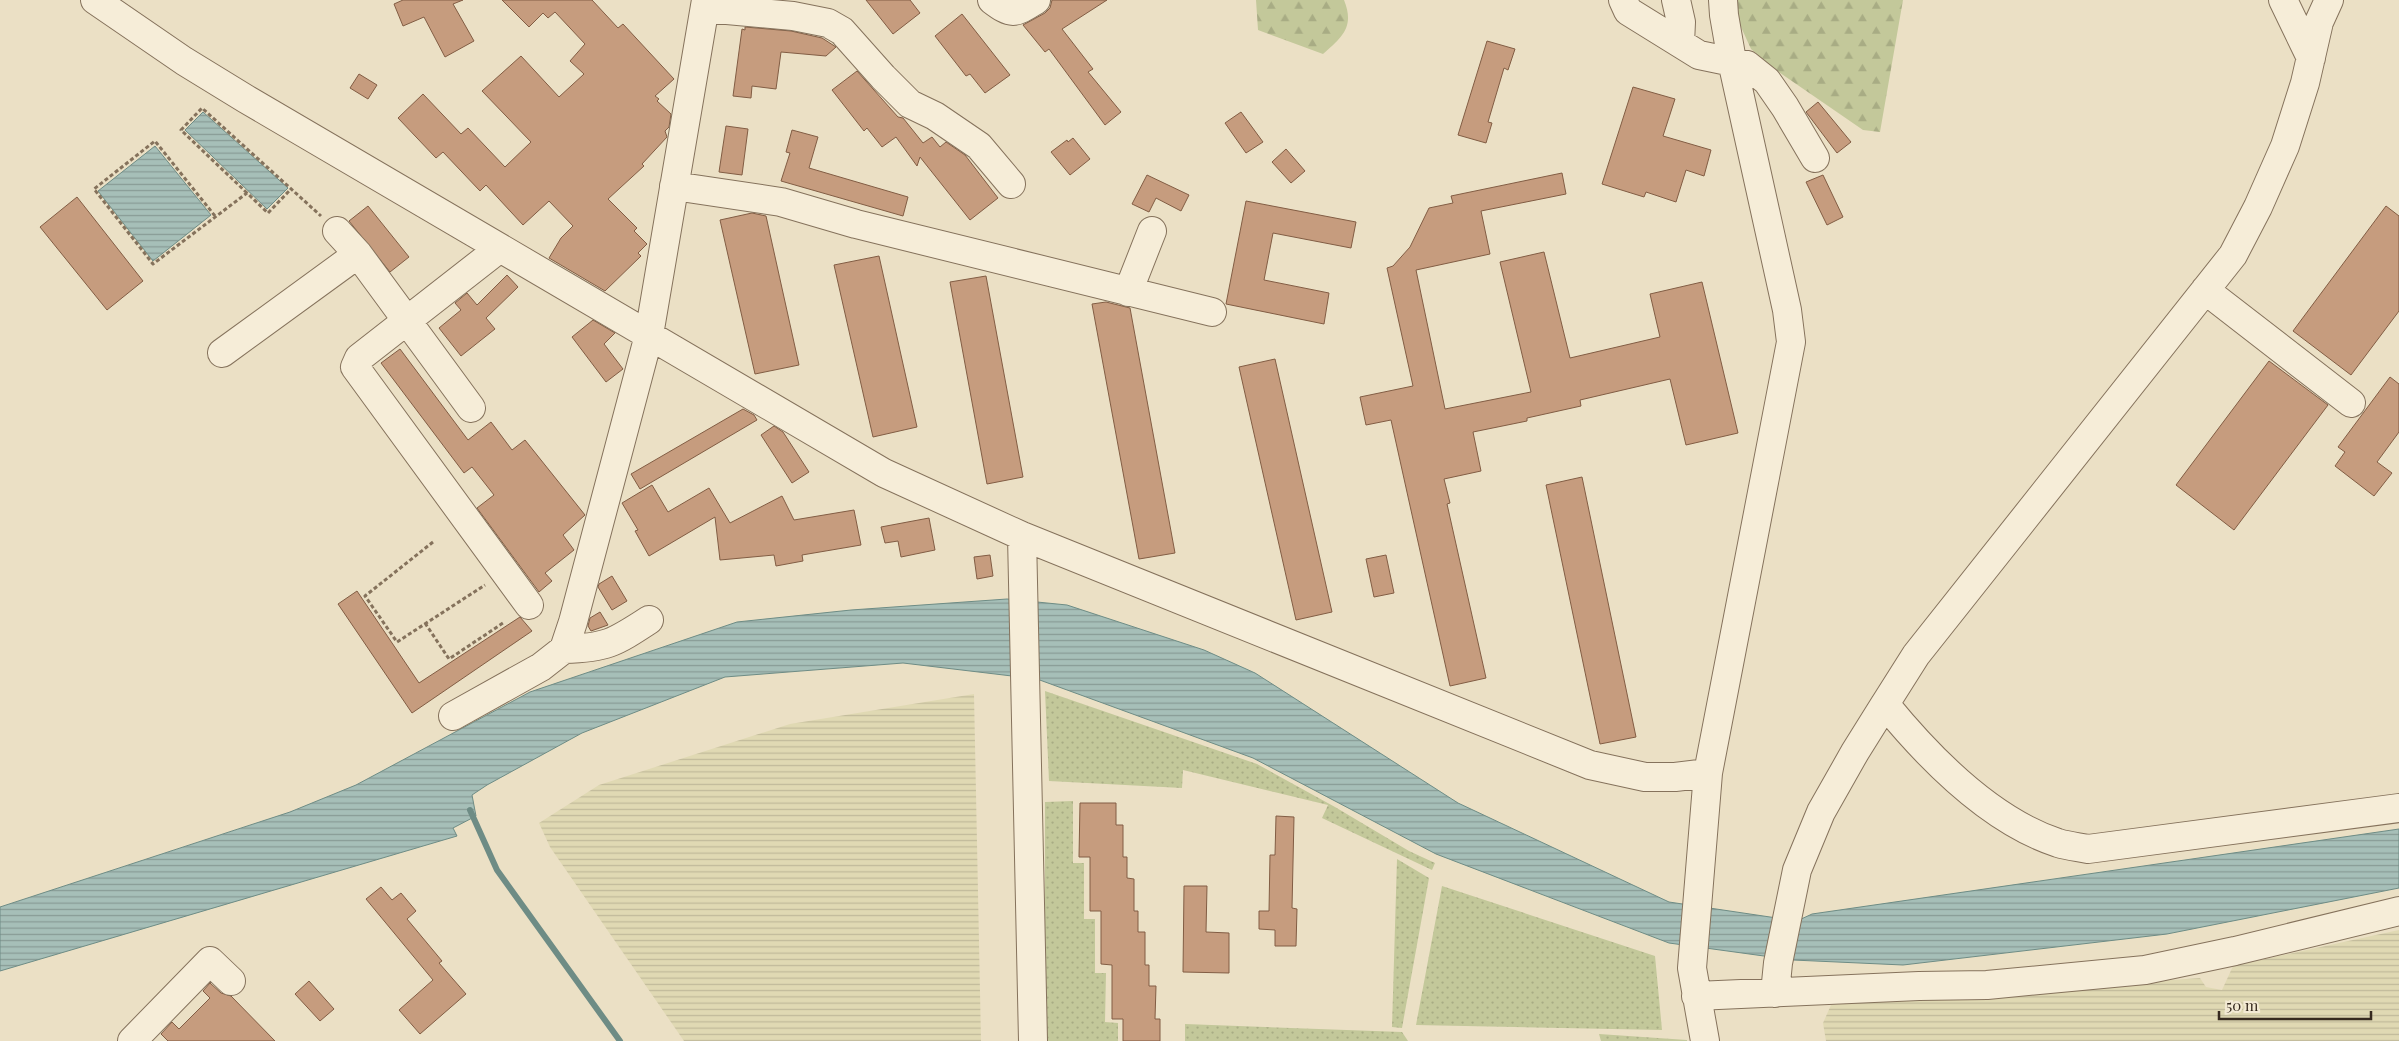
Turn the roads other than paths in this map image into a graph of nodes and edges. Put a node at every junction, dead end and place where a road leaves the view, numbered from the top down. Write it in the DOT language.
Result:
graph roads {
  1 [pos="95,0"];
  2 [pos="992,0"];
  3 [pos="1036,0"];
  4 [pos="1623,0"];
  5 [pos="1676,0"];
  6 [pos="1723,0"];
  7 [pos="2282,0"];
  8 [pos="2329,0"];
  9 [pos="705,4"];
  10 [pos="799,8"];
  11 [pos="1680,43"];
  12 [pos="2311,58"];
  13 [pos="1732,61"];
  14 [pos="1815,158"];
  15 [pos="1011,184"];
  16 [pos="674,186"];
  17 [pos="337,231"];
  18 [pos="1152,231"];
  19 [pos="500,248"];
  20 [pos="358,254"];
  21 [pos="2205,290"];
  22 [pos="1128,292"];
  23 [pos="1212,312"];
  24 [pos="407,321"];
  25 [pos="649,335"];
  26 [pos="222,353"];
  27 [pos="2351,403"];
  28 [pos="471,408"];
  29 [pos="1022,536"];
  30 [pos="528,605"];
  31 [pos="649,620"];
  32 [pos="564,649"];
  33 [pos="1885,704"];
  34 [pos="453,716"];
  35 [pos="1708,773"];
  36 [pos="2399,808"];
  37 [pos="2399,911"];
  38 [pos="231,981"];
  39 [pos="1775,993"];
  40 [pos="1696,996"];
  41 [pos="132,1041"];
  42 [pos="1033,1041"];
  43 [pos="1704,1041"];
  1 -- 19 [label="street"];
  2 -- 3 [label="street"];
  4 -- 11 [label="street"];
  5 -- 11 [label="street"];
  6 -- 13 [label="street"];
  7 -- 12 [label="street"];
  8 -- 12 [label="street"];
  9 -- 10 [label="street"];
  9 -- 16 [label="street"];
  10 -- 15 [label="street"];
  11 -- 13 [label="street"];
  12 -- 21 [label="street"];
  13 -- 14 [label="street"];
  13 -- 35 [label="street"];
  16 -- 22 [label="street"];
  16 -- 25 [label="street"];
  17 -- 20 [label="street"];
  18 -- 22 [label="street"];
  19 -- 24 [label="street"];
  19 -- 25 [label="street"];
  20 -- 24 [label="street"];
  20 -- 26 [label="street"];
  21 -- 27 [label="street"];
  21 -- 33 [label="street"];
  22 -- 23 [label="street"];
  24 -- 28 [label="street"];
  24 -- 30 [label="street"];
  25 -- 29 [label="street"];
  25 -- 32 [label="street"];
  29 -- 35 [label="street"];
  29 -- 42 [label="street"];
  31 -- 32 [label="street"];
  32 -- 34 [label="street"];
  33 -- 36 [label="street"];
  33 -- 39 [label="street"];
  35 -- 40 [label="street"];
  37 -- 39 [label="street"];
  38 -- 41 [label="street"];
  39 -- 40 [label="street"];
  40 -- 43 [label="street"];
}
